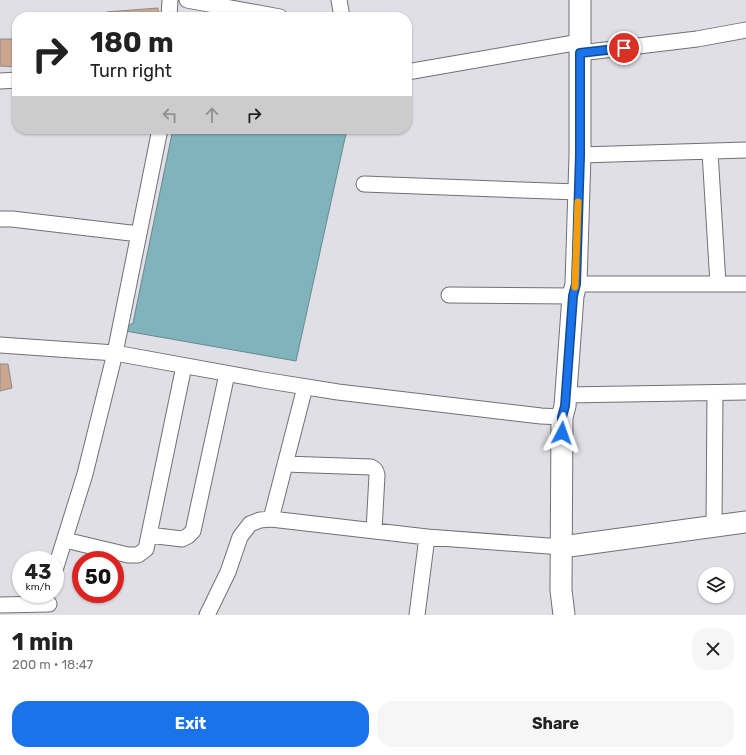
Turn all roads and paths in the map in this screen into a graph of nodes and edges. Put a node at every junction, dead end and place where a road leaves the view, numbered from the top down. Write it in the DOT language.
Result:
graph roads {
  1 [pos="170,0"];
  2 [pos="187,0"];
  3 [pos="339,0"];
  4 [pos="580,0"];
  5 [pos="169,12"];
  6 [pos="253,12"];
  7 [pos="341,12"];
  8 [pos="746,30"];
  9 [pos="580,48"];
  10 [pos="412,71"];
  11 [pos="0,80"];
  12 [pos="12,80"];
  13 [pos="159,134"];
  14 [pos="746,150"];
  15 [pos="710,152"];
  16 [pos="580,155"];
  17 [pos="364,184"];
  18 [pos="578,192"];
  19 [pos="0,219"];
  20 [pos="139,234"];
  21 [pos="718,284"];
  22 [pos="746,284"];
  23 [pos="575,290"];
  24 [pos="449,295"];
  25 [pos="0,346"];
  26 [pos="115,354"];
  27 [pos="184,366"];
  28 [pos="227,374"];
  29 [pos="305,387"];
  30 [pos="746,392"];
  31 [pos="715,393"];
  32 [pos="566,395"];
  33 [pos="562,417"];
  34 [pos="285,464"];
  35 [pos="271,519"];
  36 [pos="746,522"];
  37 [pos="714,527"];
  38 [pos="374,531"];
  39 [pos="149,535"];
  40 [pos="426,537"];
  41 [pos="65,540"];
  42 [pos="562,547"];
  43 [pos="61,551"];
  44 [pos="48,604"];
  45 [pos="0,605"];
  46 [pos="207,615"];
  47 [pos="417,615"];
  48 [pos="564,615"];
  1 -- 5 [label="street"];
  2 -- 6 [label="street"];
  3 -- 7 [label="street"];
  4 -- 9 [label="main road"];
  8 -- 9 [label="street"];
  9 -- 10 [label="street"];
  9 -- 16 [label="main road"];
  11 -- 12 [label="street"];
  13 -- 20 [label="street"];
  14 -- 15 [label="street"];
  15 -- 16 [label="street"];
  15 -- 21 [label="street"];
  16 -- 18 [label="main road"];
  17 -- 18 [label="street"];
  18 -- 23 [label="main road"];
  19 -- 20 [label="street"];
  20 -- 26 [label="street"];
  21 -- 22 [label="street"];
  21 -- 23 [label="street"];
  23 -- 24 [label="street"];
  23 -- 32 [label="main road"];
  25 -- 26 [label="street"];
  26 -- 27 [label="street"];
  26 -- 41 [label="street"];
  27 -- 28 [label="street"];
  27 -- 39 [label="street"];
  28 -- 29 [label="street"];
  28 -- 39 [label="street"];
  29 -- 33 [label="street"];
  29 -- 34 [label="street"];
  30 -- 31 [label="street"];
  31 -- 32 [label="street"];
  31 -- 37 [label="street"];
  32 -- 33 [label="main road"];
  33 -- 42 [label="main road"];
  34 -- 35 [label="street"];
  34 -- 38 [label="street"];
  35 -- 38 [label="street"];
  35 -- 46 [label="street"];
  36 -- 37 [label="main road"];
  37 -- 42 [label="main road"];
  38 -- 40 [label="street"];
  39 -- 41 [label="street"];
  40 -- 42 [label="street"];
  40 -- 47 [label="street"];
  41 -- 43 [label="street"];
  42 -- 48 [label="main road"];
  44 -- 45 [label="street"];
}
